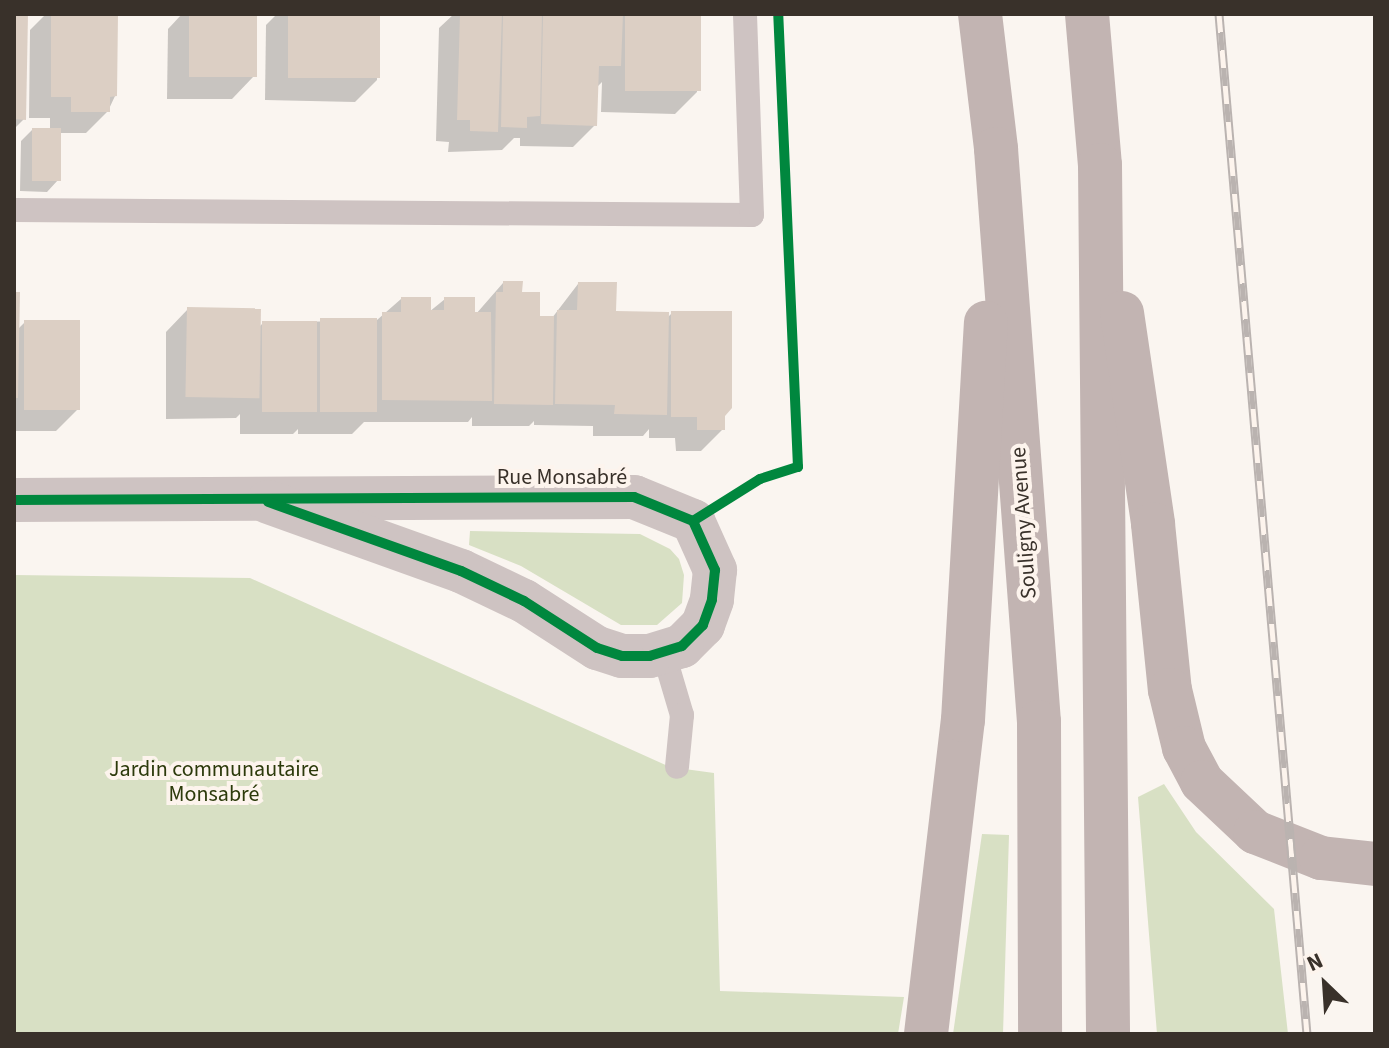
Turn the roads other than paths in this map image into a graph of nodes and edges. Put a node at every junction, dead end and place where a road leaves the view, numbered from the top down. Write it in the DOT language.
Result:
graph roads {
  1 [pos="745,14"];
  2 [pos="980,14"];
  3 [pos="1087,14"];
  4 [pos="996,149"];
  5 [pos="1100,165"];
  6 [pos="14,210"];
  7 [pos="14,500"];
  8 [pos="268,502"];
  9 [pos="663,651"];
  10 [pos="677,767"];
  11 [pos="1375,864"];
  12 [pos="926,1034"];
  13 [pos="1040,1034"];
  14 [pos="1108,1034"];
  1 -- 6 [label="lane"];
  2 -- 4 [label="highway, Souligny Avenue"];
  3 -- 5 [label="highway"];
  4 -- 12 [label="highway"];
  4 -- 13 [label="highway, Souligny Avenue"];
  5 -- 11 [label="highway"];
  5 -- 14 [label="highway"];
  7 -- 8 [label="street, Rue Monsabré"];
  8 -- 9 [label="street, Rue Monsabré"];
  8 -- 9 [label="street, Rue Monsabré"];
  9 -- 10 [label="lane"];
}
